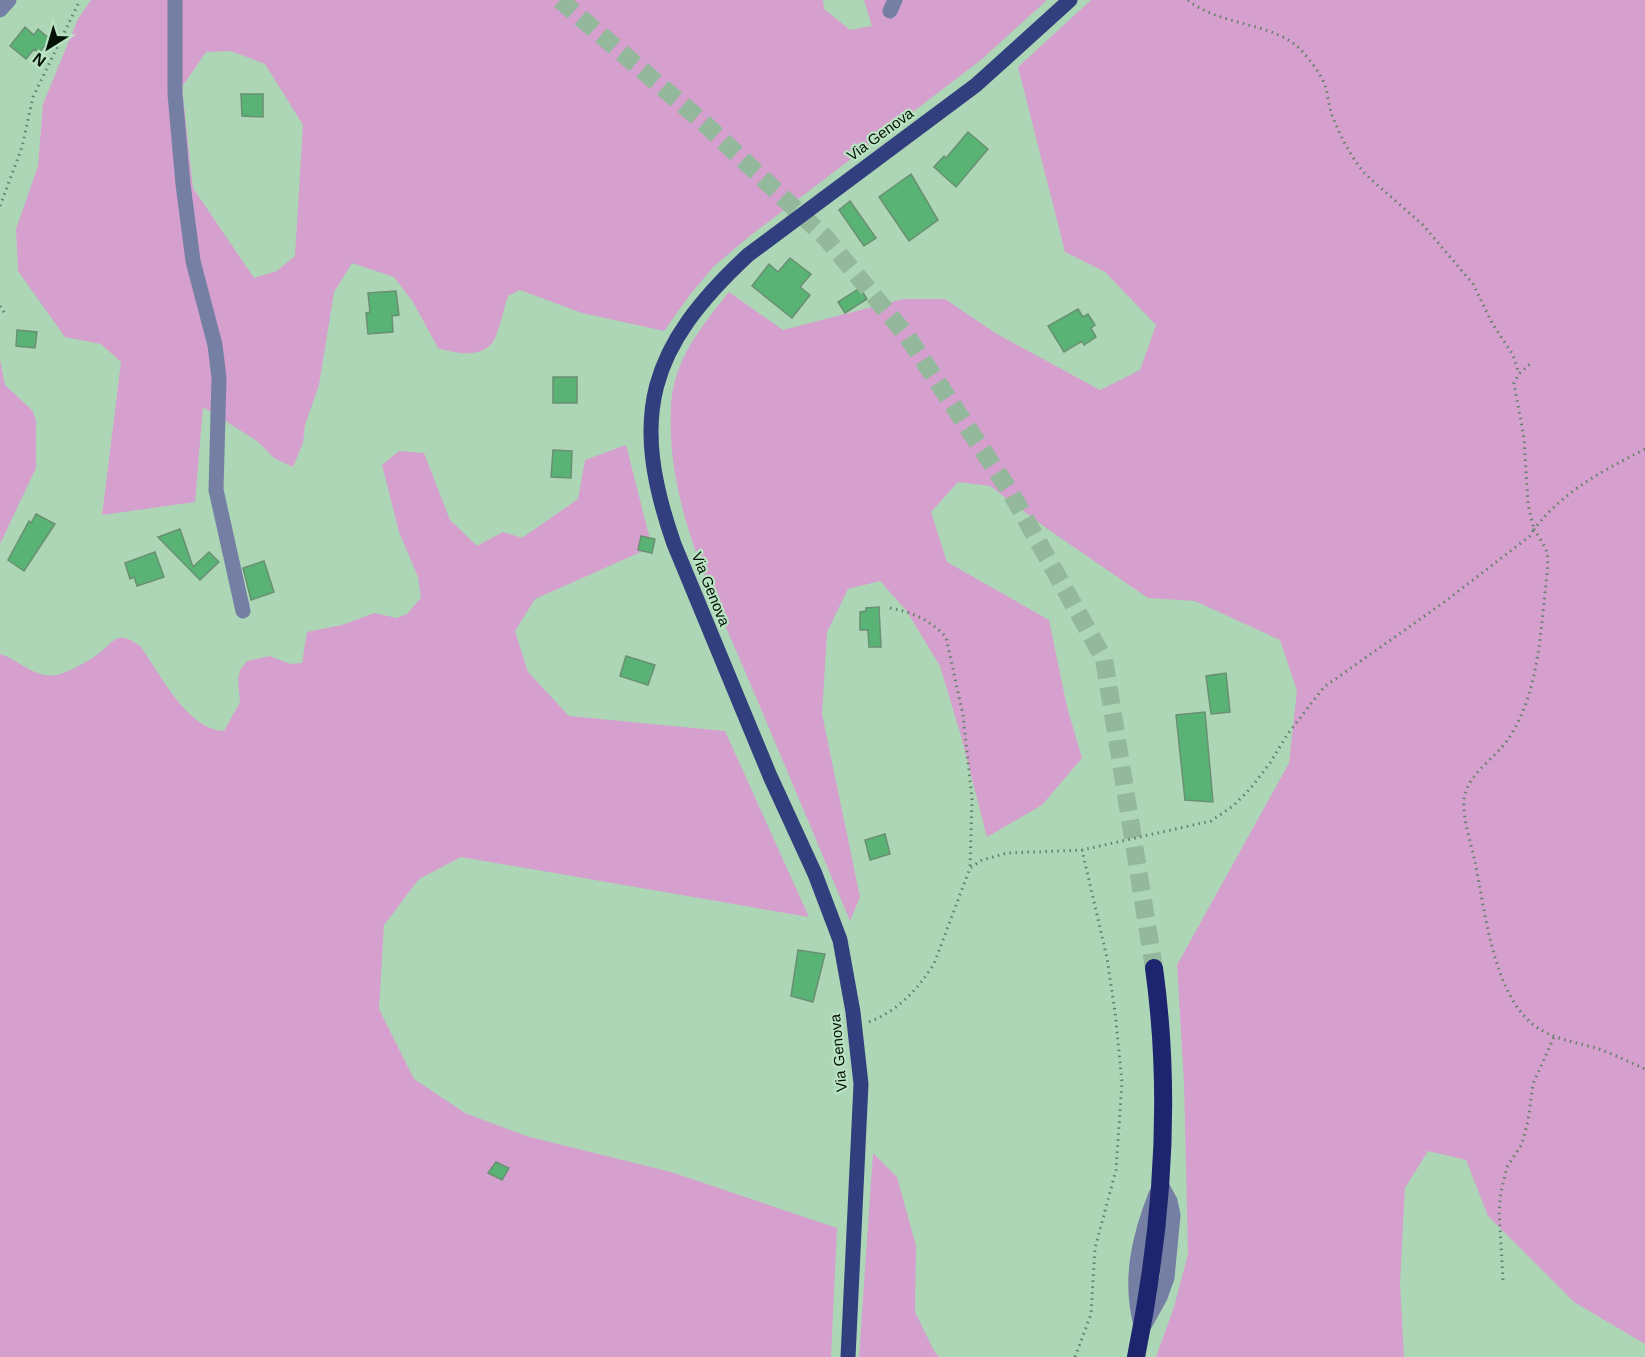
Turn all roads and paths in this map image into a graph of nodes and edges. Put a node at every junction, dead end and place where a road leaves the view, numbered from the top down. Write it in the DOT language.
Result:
graph roads {
  1 [pos="9,0"];
  2 [pos="80,0"];
  3 [pos="175,0"];
  4 [pos="1070,0"];
  5 [pos="1188,0"];
  6 [pos="0,10"];
  7 [pos="0,206"];
  8 [pos="0,306"];
  9 [pos="6,315"];
  10 [pos="1531,363"];
  11 [pos="1519,374"];
  12 [pos="1645,448"];
  13 [pos="1534,529"];
  14 [pos="890,608"];
  15 [pos="243,611"];
  16 [pos="1082,850"];
  17 [pos="970,868"];
  18 [pos="1154,968"];
  19 [pos="855,1029"];
  20 [pos="1554,1037"];
  21 [pos="1645,1069"];
  22 [pos="1503,1280"];
  23 [pos="848,1357"];
  24 [pos="1075,1357"];
  25 [pos="1136,1357"];
  1 -- 6 [label="street"];
  2 -- 7 [label="path"];
  3 -- 15 [label="street"];
  4 -- 19 [label="main road, Via Genova"];
  5 -- 11 [label="path"];
  8 -- 9 [label="path"];
  10 -- 11 [label="path"];
  11 -- 13 [label="path"];
  12 -- 13 [label="path"];
  13 -- 16 [label="path"];
  13 -- 20 [label="path"];
  14 -- 17 [label="path"];
  16 -- 17 [label="path"];
  16 -- 24 [label="path"];
  17 -- 19 [label="path"];
  18 -- 25 [label="highway"];
  19 -- 23 [label="main road, Via Genova"];
  20 -- 21 [label="path"];
  20 -- 22 [label="path"];
}
